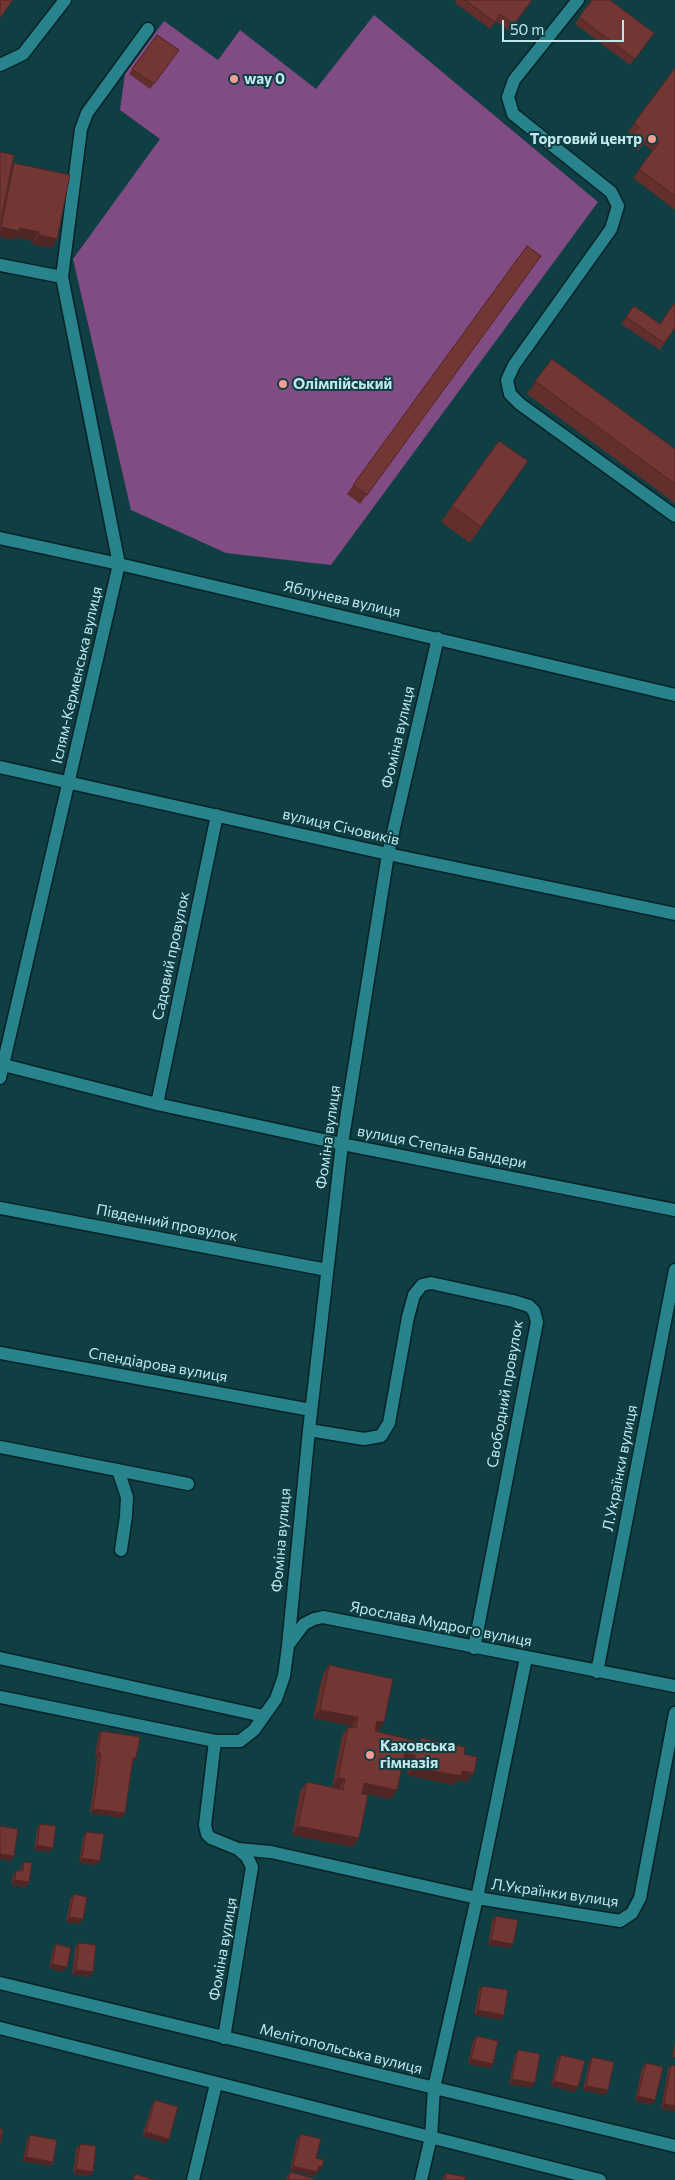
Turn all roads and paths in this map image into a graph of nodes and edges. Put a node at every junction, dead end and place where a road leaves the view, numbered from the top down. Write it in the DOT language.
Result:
graph roads {
  1 [pos="65,0"];
  2 [pos="578,0"];
  3 [pos="148,29"];
  4 [pos="0,65"];
  5 [pos="0,264"];
  6 [pos="62,277"];
  7 [pos="675,516"];
  8 [pos="0,538"];
  9 [pos="119,564"];
  10 [pos="438,638"];
  11 [pos="675,695"];
  12 [pos="0,767"];
  13 [pos="69,781"];
  14 [pos="217,815"];
  15 [pos="388,854"];
  16 [pos="675,914"];
  17 [pos="1,1065"];
  18 [pos="0,1078"];
  19 [pos="156,1104"];
  20 [pos="342,1144"];
  21 [pos="0,1208"];
  22 [pos="675,1210"];
  23 [pos="327,1270"];
  24 [pos="675,1270"];
  25 [pos="0,1352"];
  26 [pos="311,1410"];
  27 [pos="309,1430"];
  28 [pos="0,1447"];
  29 [pos="118,1470"];
  30 [pos="188,1484"];
  31 [pos="121,1550"];
  32 [pos="288,1646"];
  33 [pos="474,1648"];
  34 [pos="0,1658"];
  35 [pos="526,1658"];
  36 [pos="597,1672"];
  37 [pos="675,1686"];
  38 [pos="0,1697"];
  39 [pos="675,1713"];
  40 [pos="264,1716"];
  41 [pos="215,1741"];
  42 [pos="238,1849"];
  43 [pos="477,1898"];
  44 [pos="0,1983"];
  45 [pos="0,2028"];
  46 [pos="224,2038"];
  47 [pos="216,2084"];
  48 [pos="434,2088"];
  49 [pos="431,2137"];
  50 [pos="675,2146"];
  51 [pos="193,2180"];
  52 [pos="421,2180"];
  53 [pos="600,2180"];
  1 -- 4 [label="street"];
  2 -- 7 [label="street"];
  3 -- 6 [label="street, Іслям-Керменська вулиця"];
  5 -- 6 [label="street"];
  6 -- 9 [label="street, Іслям-Керменська вулиця"];
  8 -- 9 [label="street, Яблунева вулиця"];
  9 -- 10 [label="street, Яблунева вулиця"];
  9 -- 13 [label="street, Іслям-Керменська вулиця"];
  10 -- 11 [label="street, Яблунева вулиця"];
  10 -- 15 [label="street, Фоміна вулиця"];
  12 -- 13 [label="street, вулиця Січовиків"];
  13 -- 14 [label="street, вулиця Січовиків"];
  13 -- 17 [label="street, Іслям-Керменська вулиця"];
  14 -- 15 [label="street, вулиця Січовиків"];
  14 -- 19 [label="street, Садовий провулок"];
  15 -- 16 [label="street, вулиця Січовиків"];
  15 -- 20 [label="street, Фоміна вулиця"];
  17 -- 18 [label="street, Іслям-Керменська вулиця"];
  17 -- 19 [label="street, вулиця Степана Бандери"];
  19 -- 20 [label="street, вулиця Степана Бандери"];
  20 -- 22 [label="street, вулиця Степана Бандери"];
  20 -- 23 [label="street, Фоміна вулиця"];
  21 -- 23 [label="street, Південний провулок"];
  23 -- 26 [label="street, Фоміна вулиця"];
  24 -- 36 [label="street, Л.Українки вулиця"];
  25 -- 26 [label="street, Спендіарова вулиця"];
  26 -- 27 [label="street, Фоміна вулиця"];
  27 -- 32 [label="street, Фоміна вулиця"];
  27 -- 33 [label="street, Свободний провулок"];
  28 -- 29 [label="street"];
  29 -- 30 [label="street"];
  29 -- 31 [label="street"];
  32 -- 33 [label="street, Ярослава Мудрого вулиця"];
  32 -- 40 [label="street, Ярослава Мудрого вулиця"];
  33 -- 35 [label="street, Ярослава Мудрого вулиця"];
  34 -- 40 [label="street"];
  35 -- 36 [label="street, Ярослава Мудрого вулиця"];
  35 -- 43 [label="street, Л.Українки вулиця"];
  36 -- 37 [label="street, Ярослава Мудрого вулиця"];
  38 -- 41 [label="street, Ярослава Мудрого вулиця"];
  39 -- 43 [label="street, Л.Українки вулиця"];
  40 -- 41 [label="street, Ярослава Мудрого вулиця"];
  41 -- 42 [label="street"];
  42 -- 43 [label="street, Л.Українки вулиця"];
  42 -- 46 [label="street, Фоміна вулиця"];
  43 -- 48 [label="street, Л.Українки вулиця"];
  44 -- 46 [label="street, Мелітопольська вулиця"];
  45 -- 47 [label="street"];
  46 -- 48 [label="street, Мелітопольська вулиця"];
  47 -- 49 [label="street"];
  47 -- 51 [label="street"];
  48 -- 49 [label="street, Л.Українки вулиця"];
  48 -- 50 [label="street, Мелітопольська вулиця"];
  49 -- 52 [label="street, Л.Українки вулиця"];
  49 -- 53 [label="street"];
}
